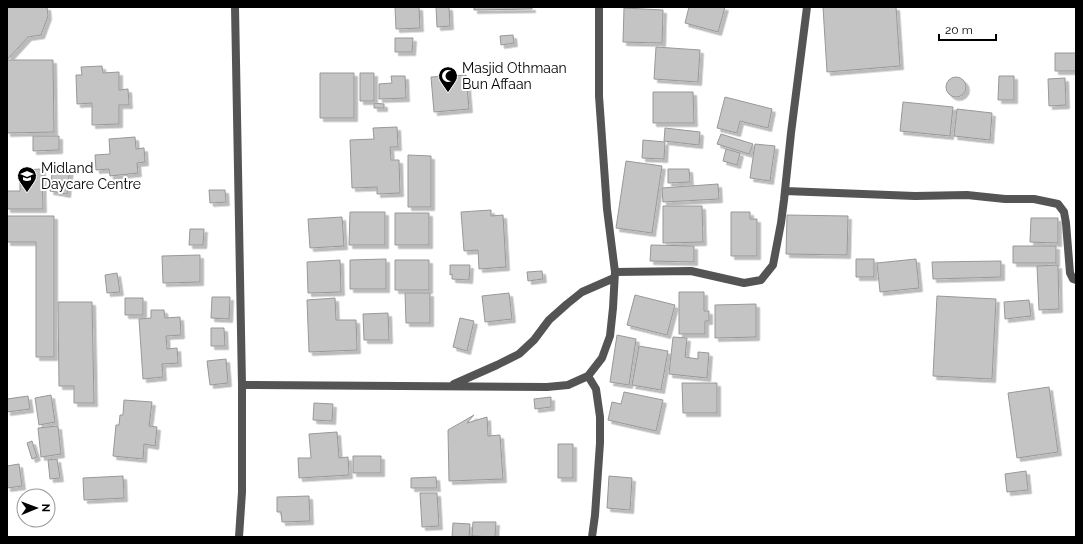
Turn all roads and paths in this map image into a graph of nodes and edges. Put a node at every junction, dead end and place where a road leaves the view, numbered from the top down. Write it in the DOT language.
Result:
graph roads {
  1 [pos="235,7"];
  2 [pos="599,7"];
  3 [pos="807,7"];
  4 [pos="785,191"];
  5 [pos="615,275"];
  6 [pos="1076,280"];
  7 [pos="588,376"];
  8 [pos="242,385"];
  9 [pos="450,386"];
  10 [pos="240,537"];
  11 [pos="592,537"];
  1 -- 8 [label="street"];
  2 -- 5 [label="street"];
  3 -- 4 [label="street"];
  4 -- 5 [label="street"];
  4 -- 6 [label="street"];
  5 -- 7 [label="street"];
  5 -- 9 [label="street"];
  7 -- 9 [label="street"];
  7 -- 11 [label="street"];
  8 -- 9 [label="street"];
  8 -- 10 [label="street"];
}
